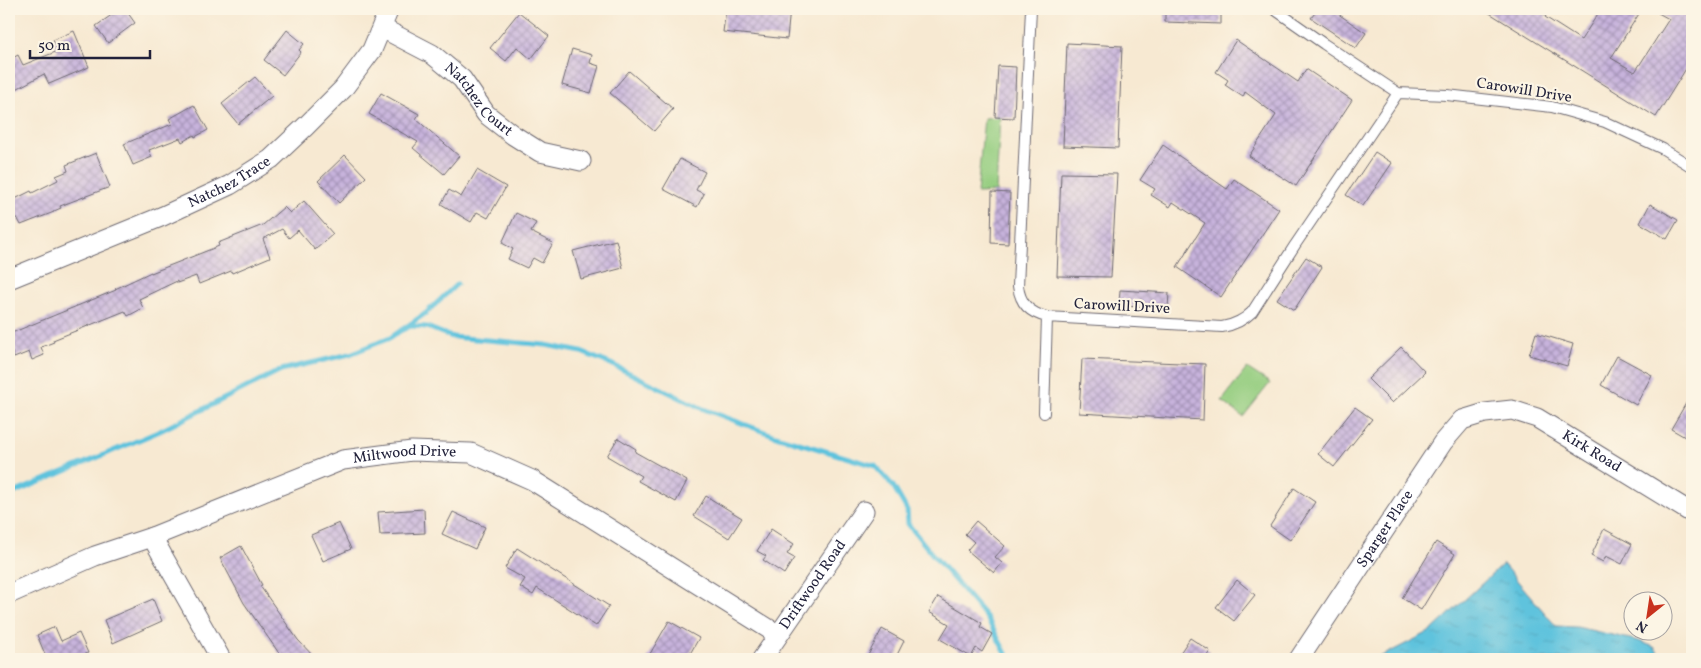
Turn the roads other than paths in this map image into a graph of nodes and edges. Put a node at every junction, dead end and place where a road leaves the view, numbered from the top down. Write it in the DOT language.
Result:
graph roads {
  1 [pos="388,9"];
  2 [pos="1030,9"];
  3 [pos="1274,9"];
  4 [pos="382,28"];
  5 [pos="1398,93"];
  6 [pos="581,161"];
  7 [pos="1692,167"];
  8 [pos="9,279"];
  9 [pos="1047,317"];
  10 [pos="1044,413"];
  11 [pos="1486,413"];
  12 [pos="864,511"];
  13 [pos="1692,512"];
  14 [pos="152,537"];
  15 [pos="9,594"];
  16 [pos="777,634"];
  17 [pos="221,659"];
  18 [pos="762,659"];
  19 [pos="1299,659"];
  1 -- 4 [label="street, Natchez Trace"];
  2 -- 9 [label="lane, Carowill Drive"];
  3 -- 5 [label="lane"];
  4 -- 6 [label="street, Natchez Court"];
  4 -- 8 [label="street, Natchez Trace"];
  5 -- 7 [label="lane, Carowill Drive"];
  5 -- 9 [label="lane, Carowill Drive"];
  9 -- 10 [label="lane"];
  11 -- 13 [label="street, Kirk Road"];
  11 -- 19 [label="street, Sparger Place"];
  12 -- 16 [label="street, Driftwood Road"];
  14 -- 15 [label="street, Miltwood Drive"];
  14 -- 16 [label="street, Miltwood Drive"];
  14 -- 17 [label="street"];
  16 -- 18 [label="street, Driftwood Road"];
}
